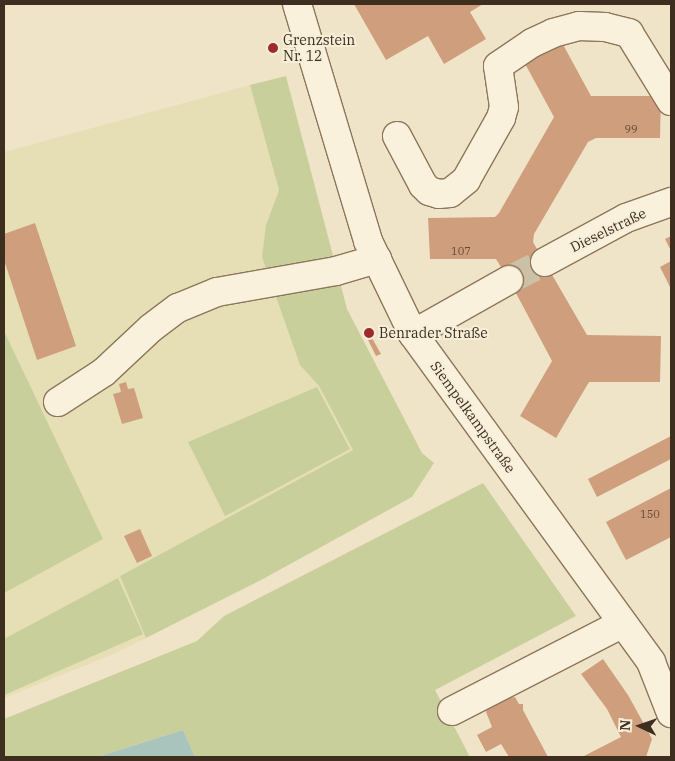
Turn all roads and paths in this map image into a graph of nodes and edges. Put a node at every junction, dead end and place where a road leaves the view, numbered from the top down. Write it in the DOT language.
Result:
graph roads {
  1 [pos="297,4"];
  2 [pos="671,101"];
  3 [pos="397,136"];
  4 [pos="671,202"];
  5 [pos="377,259"];
  6 [pos="545,262"];
  7 [pos="509,280"];
  8 [pos="413,334"];
  9 [pos="58,402"];
  10 [pos="623,623"];
  11 [pos="661,667"];
  12 [pos="452,711"];
  13 [pos="671,713"];
  1 -- 5 [label="street, Siempelkampstraße"];
  2 -- 3 [label="street"];
  4 -- 6 [label="street, Dieselstraße"];
  5 -- 8 [label="street, Siempelkampstraße"];
  5 -- 9 [label="street"];
  7 -- 8 [label="street"];
  8 -- 10 [label="street, Siempelkampstraße"];
  10 -- 11 [label="street, Siempelkampstraße"];
  10 -- 12 [label="street"];
  11 -- 13 [label="street, Siempelkampstraße"];
}
